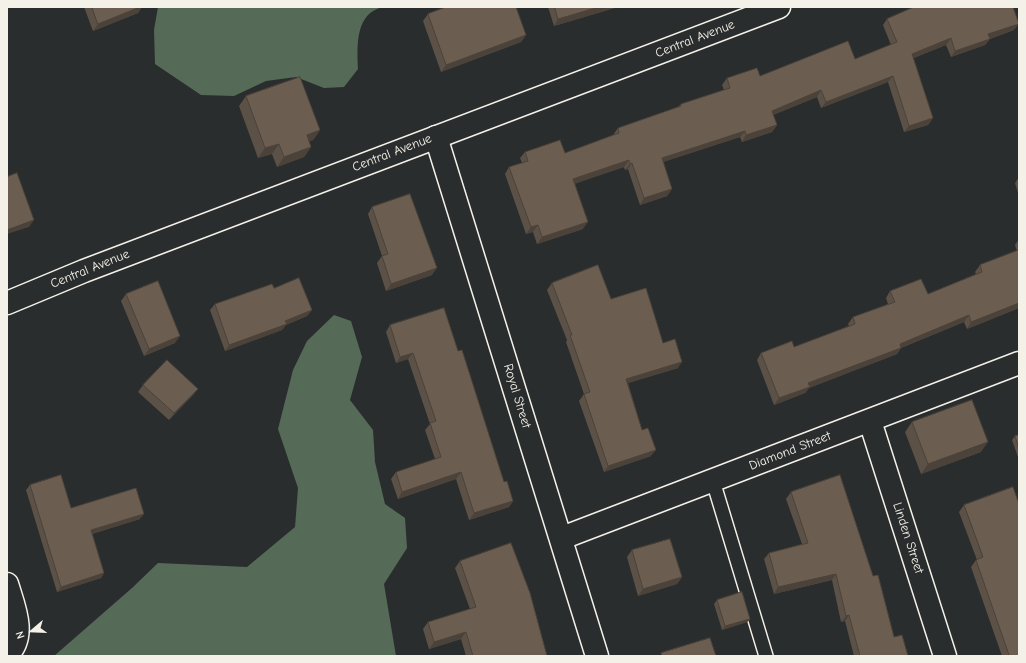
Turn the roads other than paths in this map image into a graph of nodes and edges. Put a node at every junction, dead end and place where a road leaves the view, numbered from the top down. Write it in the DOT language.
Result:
graph roads {
  1 [pos="779,7"];
  2 [pos="436,137"];
  3 [pos="7,303"];
  4 [pos="1019,363"];
  5 [pos="870,421"];
  6 [pos="712,481"];
  7 [pos="562,538"];
  8 [pos="7,584"];
  9 [pos="10,652"];
  10 [pos="597,656"];
  11 [pos="766,656"];
  12 [pos="945,656"];
  1 -- 2 [label="street, Central Avenue"];
  2 -- 3 [label="street, Central Avenue"];
  2 -- 7 [label="street, Royal Street"];
  4 -- 5 [label="street, Diamond Street"];
  5 -- 6 [label="street, Diamond Street"];
  5 -- 12 [label="street, Linden Street"];
  6 -- 7 [label="street, Diamond Street"];
  6 -- 11 [label="lane"];
  7 -- 10 [label="street, Royal Street"];
  8 -- 9 [label="street"];
}
